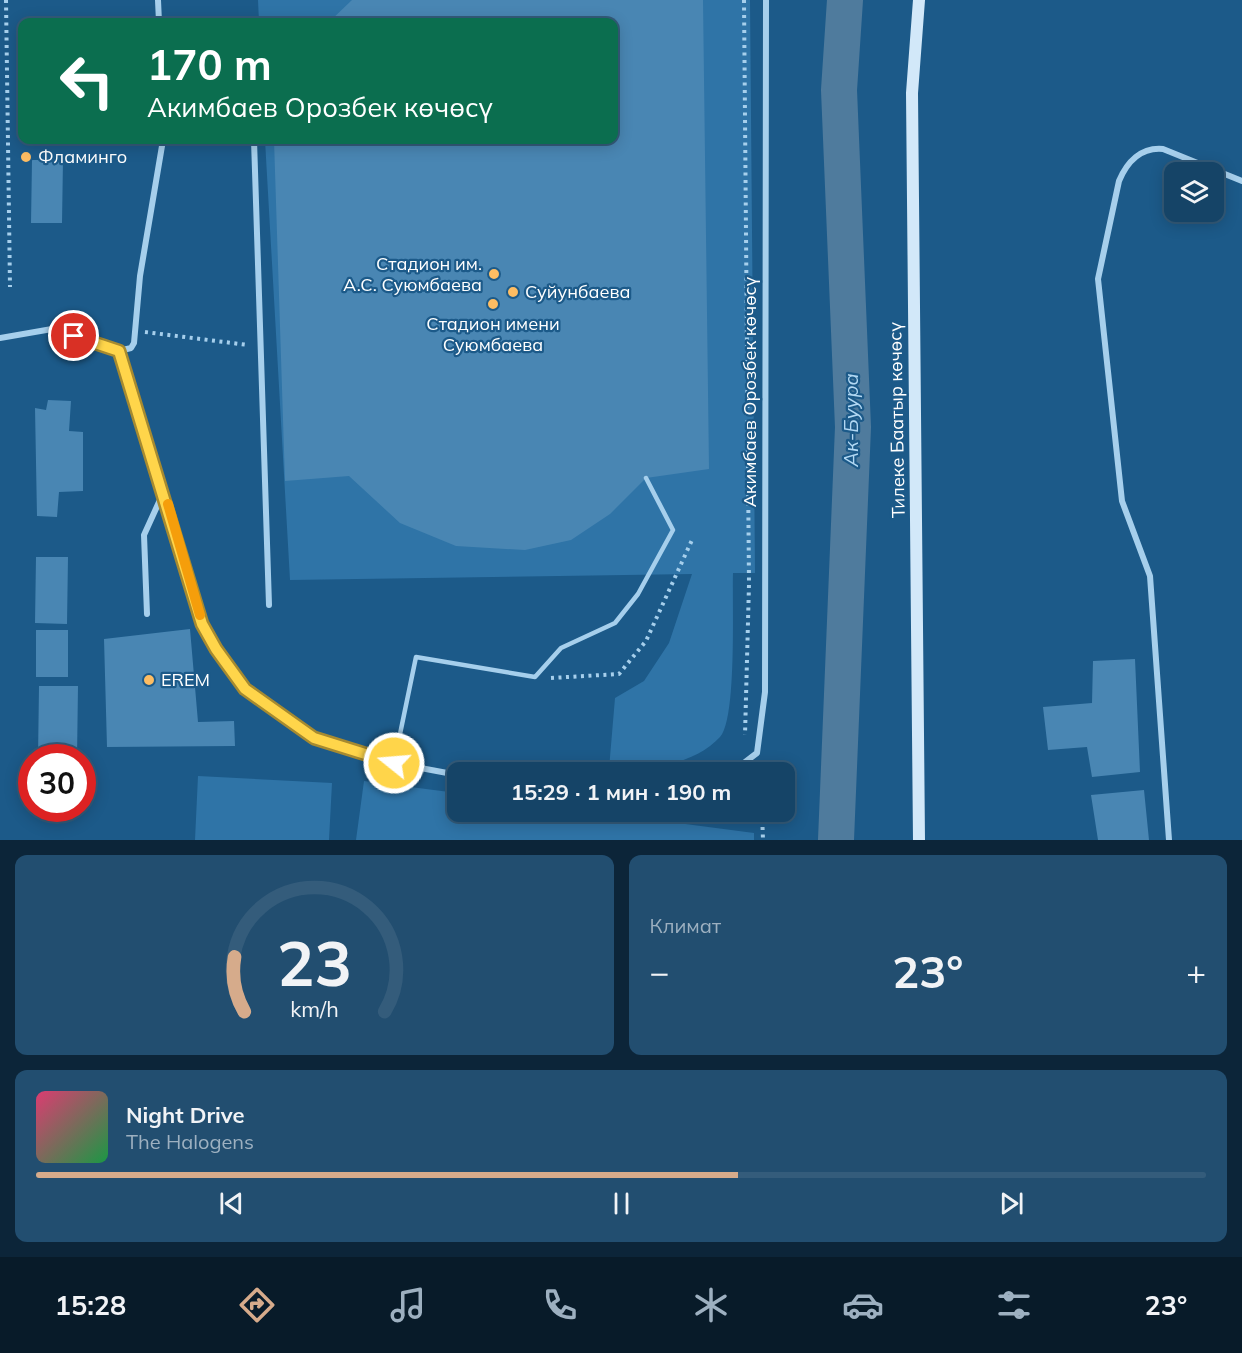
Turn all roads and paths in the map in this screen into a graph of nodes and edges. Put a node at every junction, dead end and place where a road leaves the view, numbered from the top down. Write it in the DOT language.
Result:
graph roads {
  1 [pos="6,0"];
  2 [pos="158,0"];
  3 [pos="744,0"];
  4 [pos="766,0"];
  5 [pos="919,0"];
  6 [pos="159,18"];
  7 [pos="161,144"];
  8 [pos="254,144"];
  9 [pos="1242,181"];
  10 [pos="10,287"];
  11 [pos="148,333"];
  12 [pos="0,338"];
  13 [pos="261,346"];
  14 [pos="119,351"];
  15 [pos="646,478"];
  16 [pos="164,491"];
  17 [pos="692,540"];
  18 [pos="270,605"];
  19 [pos="147,614"];
  20 [pos="535,677"];
  21 [pos="744,739"];
  22 [pos="745,762"];
  23 [pos="394,763"];
  24 [pos="447,772"];
  25 [pos="762,822"];
  26 [pos="763,840"];
  27 [pos="918,840"];
  28 [pos="1169,840"];
  1 -- 10 [label="path"];
  2 -- 6 [label="street"];
  3 -- 21 [label="path"];
  4 -- 22 [label="street, Акимбаев Орозбек көчөсү"];
  5 -- 27 [label="street, Тилеке Баатыр көчөсү"];
  7 -- 14 [label="street"];
  8 -- 13 [label="street"];
  9 -- 28 [label="street"];
  11 -- 13 [label="path"];
  12 -- 14 [label="street"];
  13 -- 18 [label="street"];
  14 -- 16 [label="street"];
  15 -- 20 [label="lane"];
  16 -- 19 [label="street"];
  16 -- 23 [label="street"];
  17 -- 20 [label="path"];
  20 -- 23 [label="lane"];
  23 -- 24 [label="street"];
  25 -- 26 [label="path"];
}
